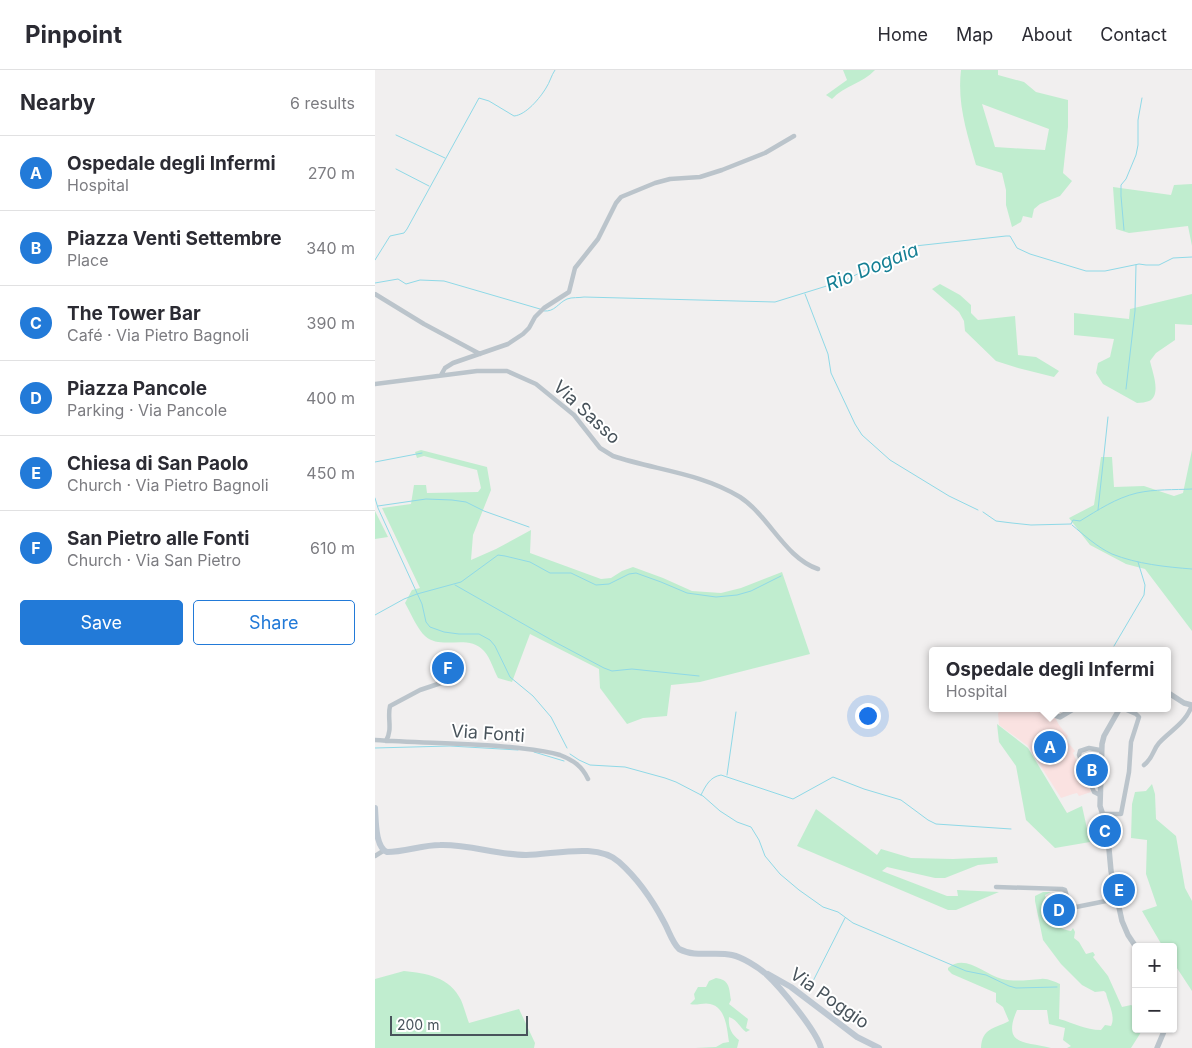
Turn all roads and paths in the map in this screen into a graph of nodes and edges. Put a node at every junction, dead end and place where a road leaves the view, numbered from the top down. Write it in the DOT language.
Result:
graph roads {
  1 [pos="794,136"];
  2 [pos="375,294"];
  3 [pos="480,354"];
  4 [pos="441,375"];
  5 [pos="375,384"];
  6 [pos="818,569"];
  7 [pos="459,677"];
  8 [pos="1171,695"];
  9 [pos="1192,705"];
  10 [pos="1056,712"];
  11 [pos="1068,712"];
  12 [pos="1119,712"];
  13 [pos="1131,712"];
  14 [pos="375,740"];
  15 [pos="385,741"];
  16 [pos="1100,750"];
  17 [pos="1144,765"];
  18 [pos="588,779"];
  19 [pos="1101,795"];
  20 [pos="375,808"];
  21 [pos="1103,814"];
  22 [pos="383,851"];
  23 [pos="375,856"];
  24 [pos="997,887"];
  25 [pos="1116,899"];
  26 [pos="1134,943"];
  27 [pos="764,972"];
  28 [pos="1163,1033"];
  29 [pos="821,1048"];
  30 [pos="879,1048"];
  31 [pos="1157,1048"];
  1 -- 3 [label="street"];
  2 -- 3 [label="street"];
  3 -- 4 [label="street"];
  4 -- 5 [label="street, Via Sasso"];
  4 -- 6 [label="street, Via Sasso"];
  7 -- 15 [label="street"];
  8 -- 9 [label="street"];
  9 -- 17 [label="street"];
  10 -- 11 [label="street"];
  12 -- 16 [label="street"];
  13 -- 21 [label="street"];
  14 -- 15 [label="street, Via Fonti"];
  15 -- 18 [label="street, Via Fonti"];
  16 -- 19 [label="street"];
  16 -- 19 [label="street"];
  19 -- 21 [label="street"];
  20 -- 22 [label="main road"];
  21 -- 25 [label="street"];
  22 -- 23 [label="street"];
  22 -- 27 [label="main road, Via Poggio"];
  24 -- 25 [label="street"];
  25 -- 26 [label="street"];
  27 -- 29 [label="main road"];
  27 -- 30 [label="main road, Via Poggio"];
  28 -- 31 [label="street"];
}
